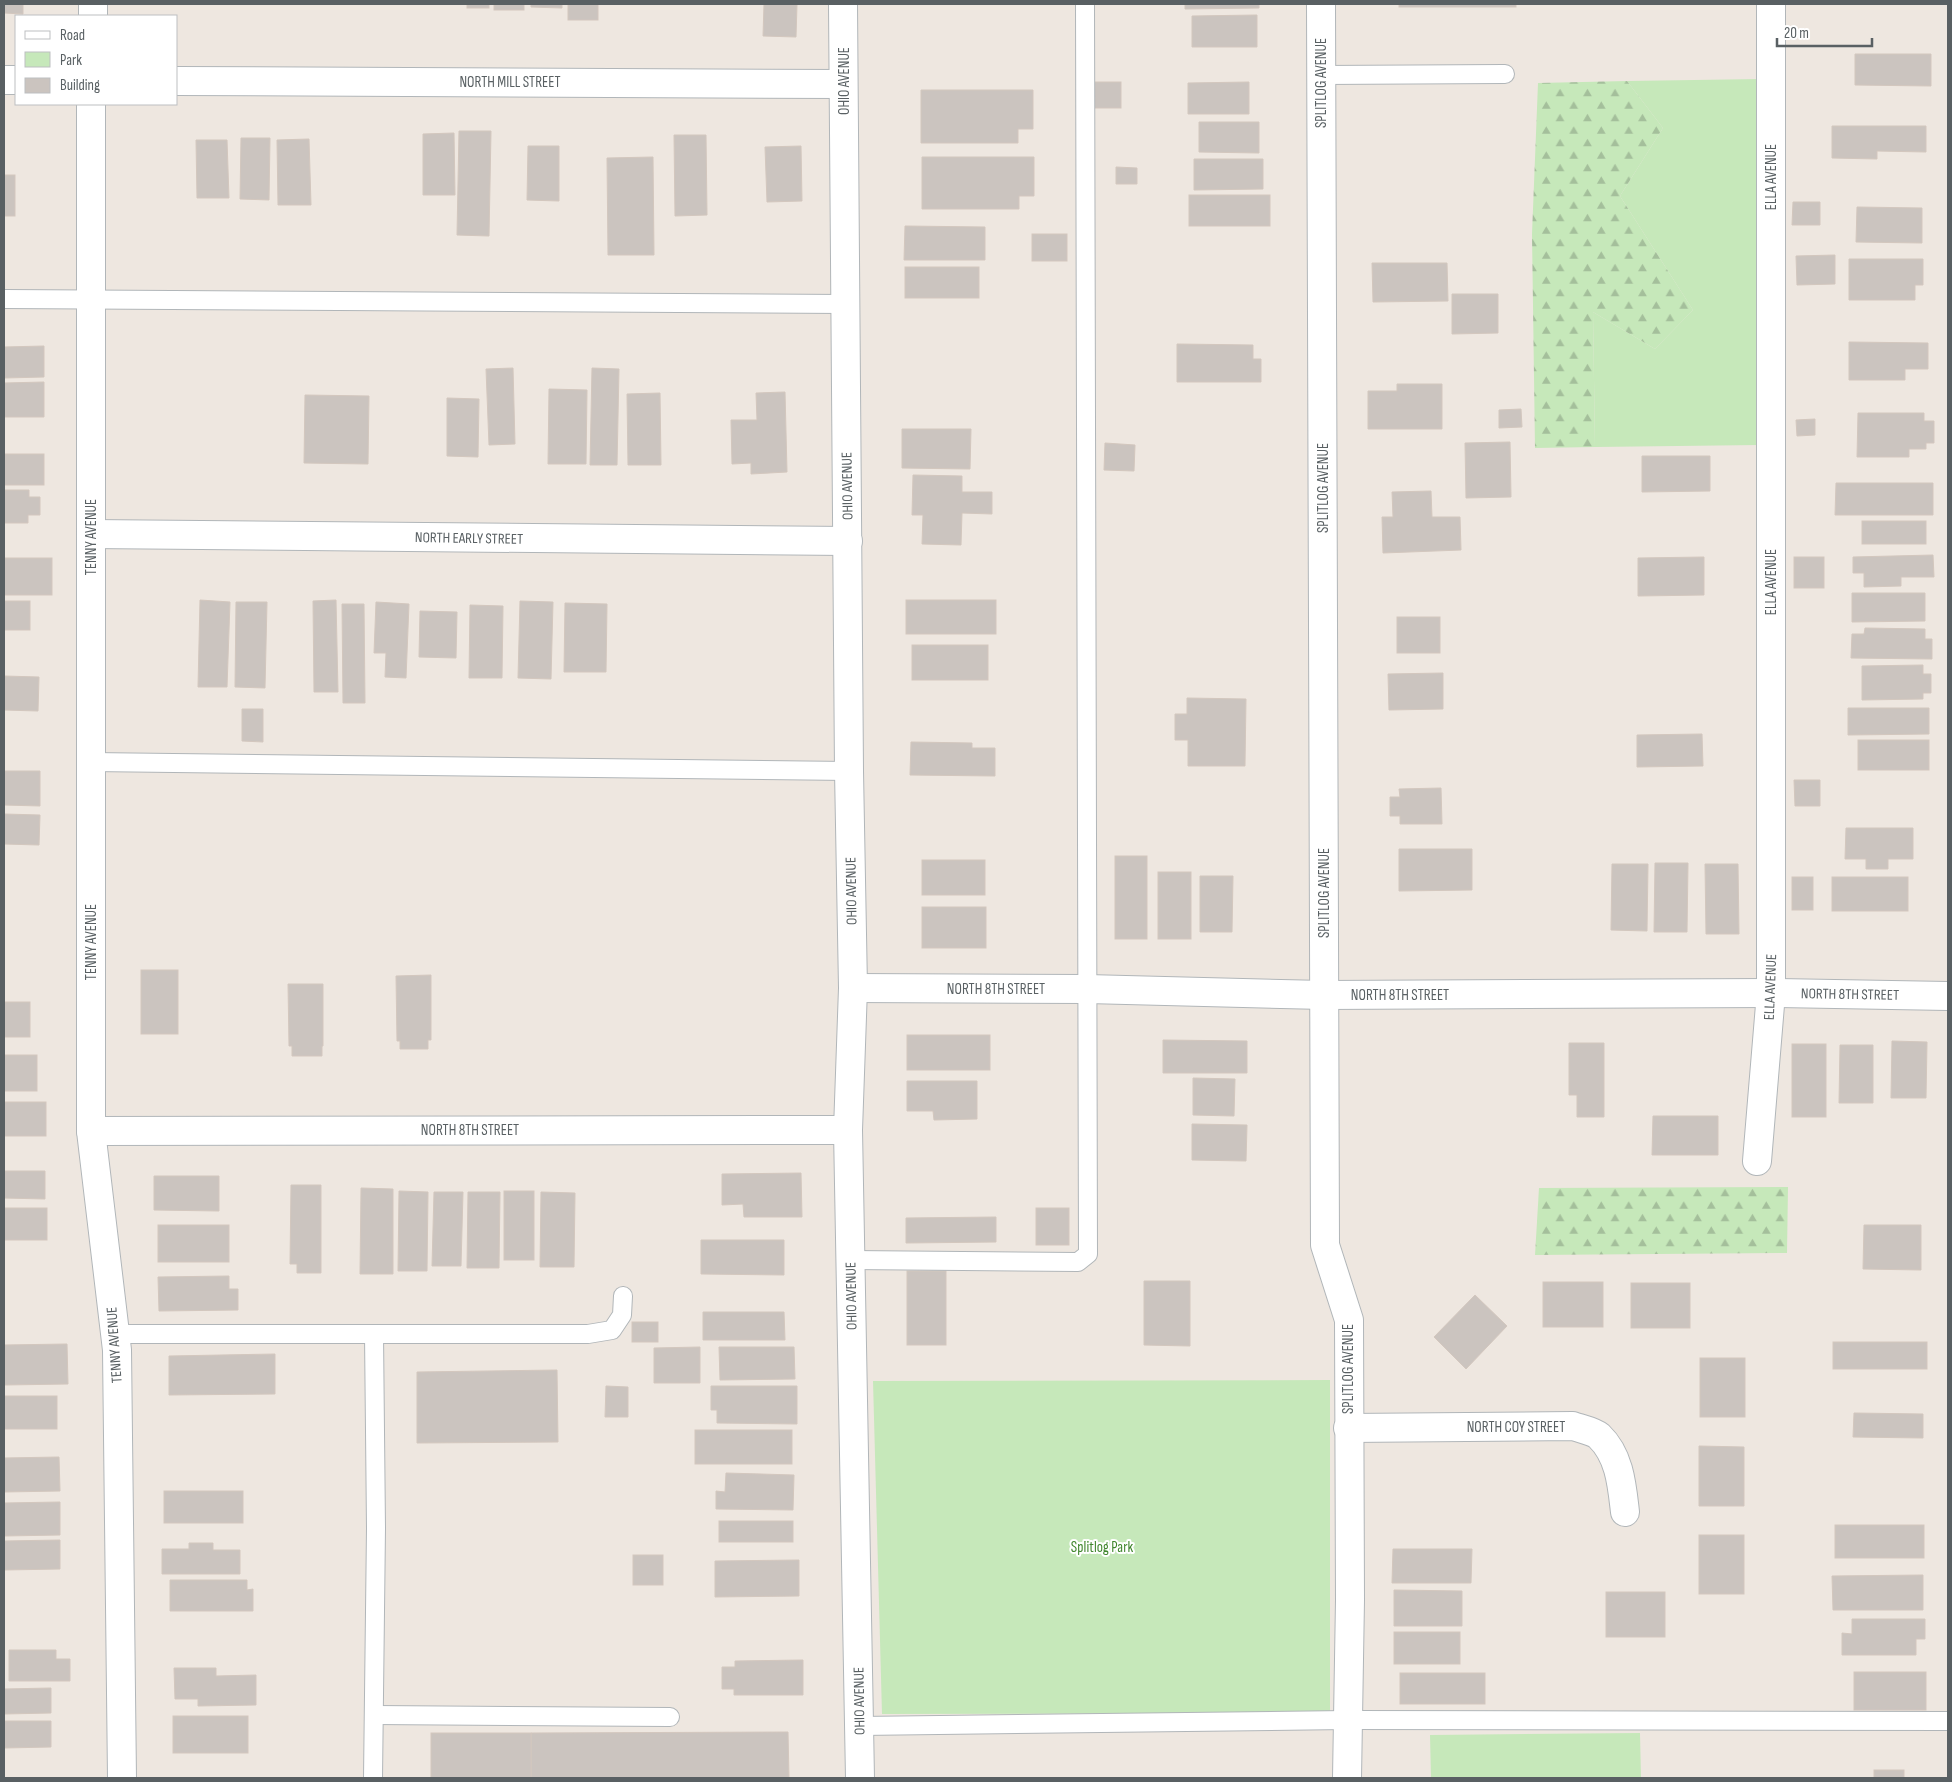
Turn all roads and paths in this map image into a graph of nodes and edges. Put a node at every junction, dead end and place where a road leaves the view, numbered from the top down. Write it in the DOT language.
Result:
graph roads {
  1 [pos="843,4"];
  2 [pos="1086,4"];
  3 [pos="1321,4"];
  4 [pos="1771,4"];
  5 [pos="1322,74"];
  6 [pos="1505,74"];
  7 [pos="178,81"];
  8 [pos="843,84"];
  9 [pos="91,105"];
  10 [pos="4,299"];
  11 [pos="91,299"];
  12 [pos="846,304"];
  13 [pos="91,534"];
  14 [pos="848,541"];
  15 [pos="91,762"];
  16 [pos="849,771"];
  17 [pos="853,988"];
  18 [pos="1087,989"];
  19 [pos="1771,993"];
  20 [pos="1324,995"];
  21 [pos="1948,996"];
  22 [pos="848,1130"];
  23 [pos="91,1131"];
  24 [pos="1757,1161"];
  25 [pos="851,1260"];
  26 [pos="624,1296"];
  27 [pos="115,1334"];
  28 [pos="374,1334"];
  29 [pos="1348,1428"];
  30 [pos="1625,1512"];
  31 [pos="374,1716"];
  32 [pos="670,1717"];
  33 [pos="1347,1720"];
  34 [pos="1948,1721"];
  35 [pos="860,1726"];
  36 [pos="122,1778"];
  37 [pos="373,1778"];
  38 [pos="860,1778"];
  39 [pos="1346,1778"];
  1 -- 8 [label="street, OHIO AVENUE"];
  2 -- 18 [label="lane"];
  3 -- 5 [label="street, SPLITLOG AVENUE"];
  4 -- 19 [label="street, ELLA AVENUE"];
  5 -- 6 [label="lane"];
  5 -- 20 [label="street, SPLITLOG AVENUE"];
  7 -- 8 [label="street, NORTH MILL STREET"];
  8 -- 12 [label="street, OHIO AVENUE"];
  9 -- 11 [label="street, TENNY AVENUE"];
  10 -- 11 [label="lane"];
  11 -- 12 [label="lane"];
  11 -- 13 [label="street, TENNY AVENUE"];
  12 -- 14 [label="street, OHIO AVENUE"];
  13 -- 14 [label="street, NORTH EARLY STREET"];
  13 -- 15 [label="street, TENNY AVENUE"];
  14 -- 16 [label="street, OHIO AVENUE"];
  15 -- 16 [label="lane"];
  15 -- 23 [label="street, TENNY AVENUE"];
  16 -- 17 [label="street, OHIO AVENUE"];
  17 -- 18 [label="street, NORTH 8TH STREET"];
  17 -- 22 [label="street, OHIO AVENUE"];
  18 -- 20 [label="street, NORTH 8TH STREET"];
  18 -- 25 [label="lane"];
  19 -- 20 [label="street, NORTH 8TH STREET"];
  19 -- 21 [label="street, NORTH 8TH STREET"];
  19 -- 24 [label="street, ELLA AVENUE"];
  20 -- 29 [label="street, SPLITLOG AVENUE"];
  22 -- 23 [label="street, NORTH 8TH STREET"];
  22 -- 25 [label="street, OHIO AVENUE"];
  23 -- 27 [label="street, TENNY AVENUE"];
  25 -- 35 [label="street, OHIO AVENUE"];
  26 -- 28 [label="lane"];
  27 -- 28 [label="lane"];
  27 -- 36 [label="street, TENNY AVENUE"];
  28 -- 31 [label="lane"];
  29 -- 30 [label="street, NORTH COY STREET"];
  29 -- 33 [label="street, SPLITLOG AVENUE"];
  31 -- 32 [label="lane"];
  31 -- 37 [label="lane"];
  33 -- 34 [label="lane"];
  33 -- 35 [label="lane"];
  33 -- 39 [label="street, SPLITLOG AVENUE"];
  35 -- 38 [label="street, OHIO AVENUE"];
}
